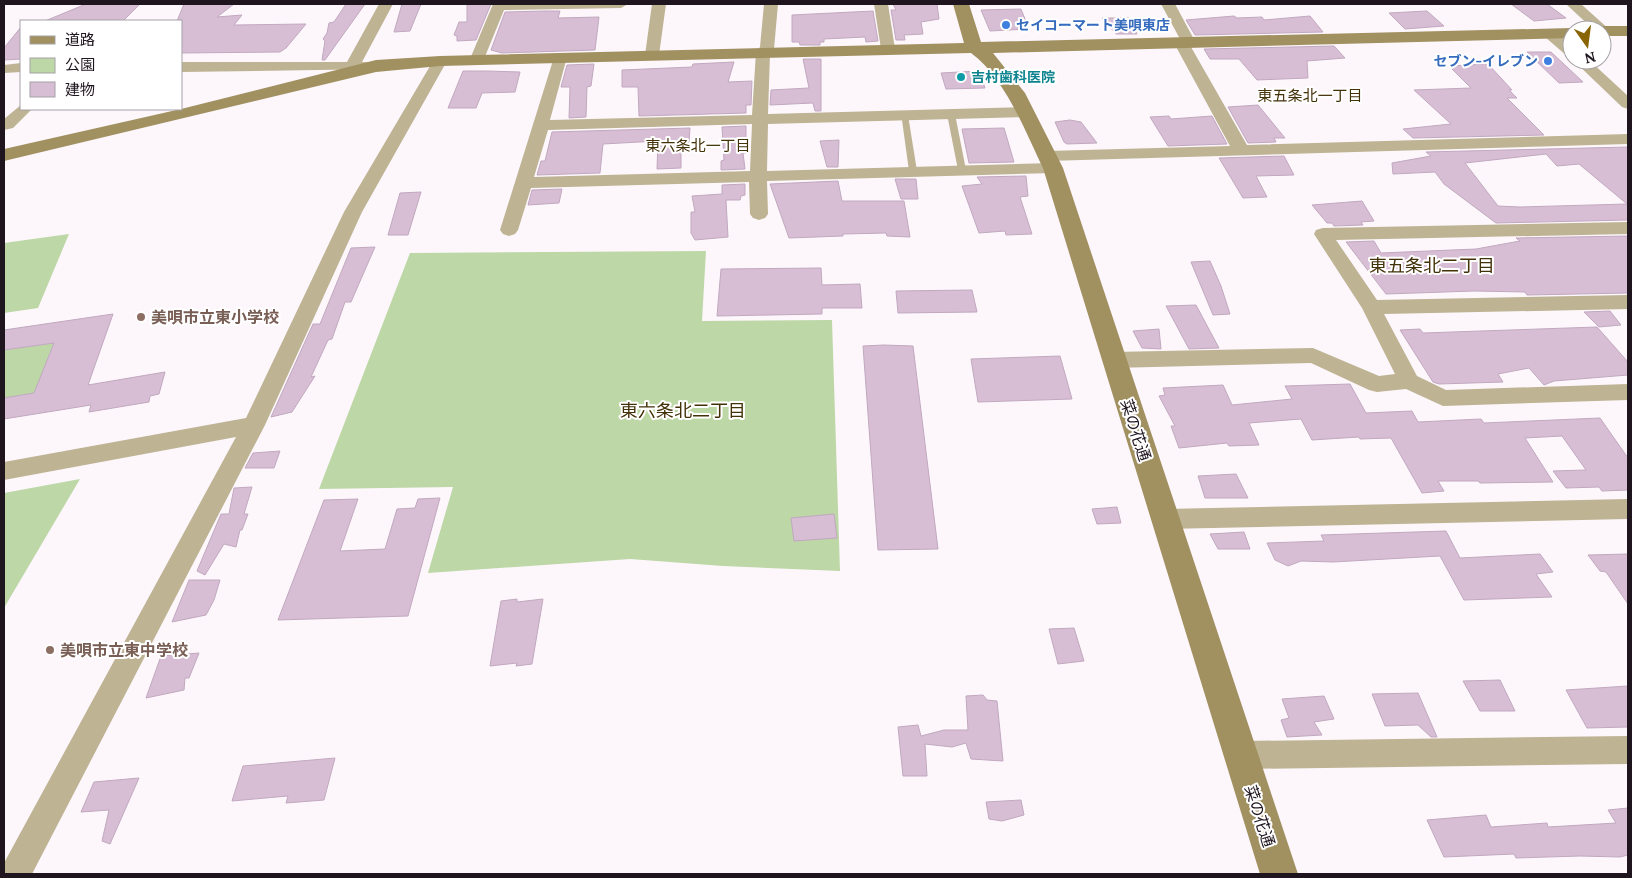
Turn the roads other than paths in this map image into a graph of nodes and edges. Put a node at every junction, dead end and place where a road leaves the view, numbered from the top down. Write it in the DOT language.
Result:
graph roads {
  1 [pos="386,4"];
  2 [pos="620,4"];
  3 [pos="659,4"];
  4 [pos="771,4"];
  5 [pos="881,4"];
  6 [pos="961,4"];
  7 [pos="1168,4"];
  8 [pos="1573,4"];
  9 [pos="499,5"];
  10 [pos="1591,20"];
  11 [pos="1612,31"];
  12 [pos="1628,31"];
  13 [pos="1562,33"];
  14 [pos="1550,34"];
  15 [pos="1185,43"];
  16 [pos="1562,44"];
  17 [pos="974,47"];
  18 [pos="888,49"];
  19 [pos="763,52"];
  20 [pos="652,55"];
  21 [pos="560,57"];
  22 [pos="477,59"];
  23 [pos="440,61"];
  24 [pos="353,65"];
  25 [pos="376,66"];
  26 [pos="182,67"];
  27 [pos="20,68"];
  28 [pos="4,69"];
  29 [pos="1591,70"];
  30 [pos="1628,104"];
  31 [pos="23,110"];
  32 [pos="1026,112"];
  33 [pos="951,114"];
  34 [pos="904,115"];
  35 [pos="762,119"];
  36 [pos="4,125"];
  37 [pos="542,125"];
  38 [pos="1628,139"];
  39 [pos="1241,150"];
  40 [pos="4,155"];
  41 [pos="1050,162"];
  42 [pos="962,170"];
  43 [pos="913,171"];
  44 [pos="758,175"];
  45 [pos="523,182"];
  46 [pos="759,214"];
  47 [pos="1628,228"];
  48 [pos="509,230"];
  49 [pos="1628,302"];
  50 [pos="1370,307"];
  51 [pos="1113,360"];
  52 [pos="1408,381"];
  53 [pos="1628,392"];
  54 [pos="254,425"];
  55 [pos="4,472"];
  56 [pos="1628,509"];
  57 [pos="1165,519"];
  58 [pos="1628,750"];
  59 [pos="1241,755"];
  60 [pos="16,861"];
  61 [pos="1279,874"];
  1 -- 24 [label="street"];
  2 -- 9 [label="street"];
  3 -- 20 [label="street"];
  4 -- 19 [label="street"];
  5 -- 18 [label="street"];
  6 -- 17 [label="street"];
  7 -- 15 [label="street"];
  8 -- 10 [label="street"];
  9 -- 22 [label="street"];
  11 -- 12 [label="street"];
  13 -- 14 [label="street"];
  14 -- 15 [label="street"];
  14 -- 16 [label="street"];
  15 -- 17 [label="street"];
  15 -- 39 [label="street"];
  17 -- 18 [label="street"];
  17 -- 32 [label="street, 菜の花通"];
  18 -- 19 [label="street"];
  19 -- 20 [label="street"];
  19 -- 35 [label="street"];
  20 -- 21 [label="street"];
  21 -- 22 [label="street"];
  21 -- 37 [label="street"];
  22 -- 23 [label="street"];
  23 -- 25 [label="street"];
  23 -- 54 [label="street"];
  24 -- 25 [label="street"];
  24 -- 26 [label="street"];
  25 -- 40 [label="street"];
  27 -- 28 [label="street"];
  29 -- 30 [label="street"];
  31 -- 36 [label="street"];
  32 -- 33 [label="street"];
  32 -- 41 [label="street, 菜の花通"];
  33 -- 34 [label="street"];
  33 -- 42 [label="lane"];
  34 -- 35 [label="street"];
  34 -- 43 [label="lane"];
  35 -- 37 [label="street"];
  35 -- 44 [label="street"];
  37 -- 45 [label="street"];
  38 -- 39 [label="street"];
  39 -- 41 [label="street"];
  41 -- 42 [label="street"];
  41 -- 51 [label="street, 菜の花通"];
  42 -- 43 [label="street"];
  43 -- 44 [label="street"];
  44 -- 45 [label="street"];
  44 -- 46 [label="street"];
  45 -- 48 [label="street"];
  47 -- 50 [label="street"];
  49 -- 50 [label="street"];
  50 -- 52 [label="street"];
  51 -- 52 [label="street"];
  51 -- 57 [label="street, 菜の花通"];
  52 -- 53 [label="street"];
  54 -- 55 [label="street"];
  54 -- 60 [label="street"];
  56 -- 57 [label="street"];
  57 -- 59 [label="street, 菜の花通"];
  58 -- 59 [label="street"];
  59 -- 61 [label="street, 菜の花通"];
}
